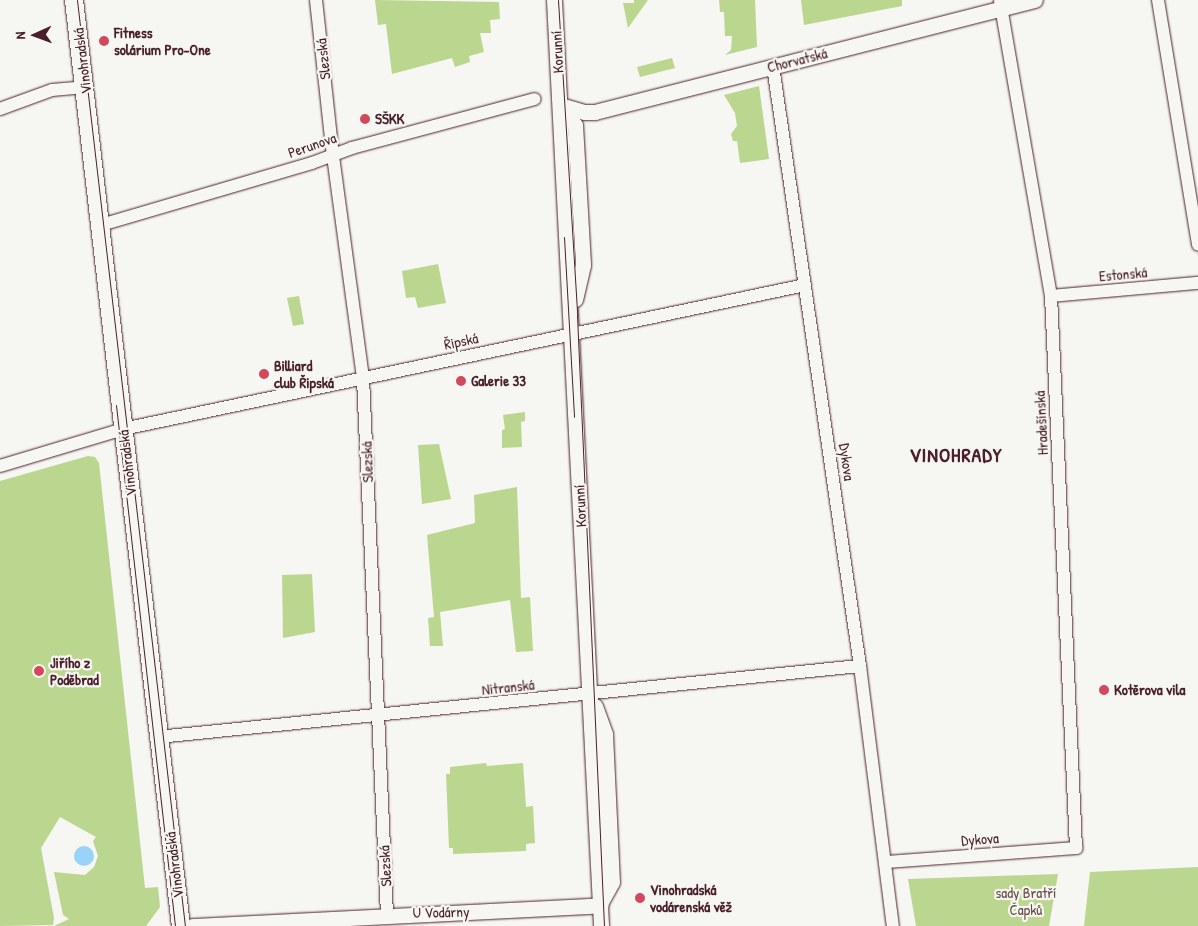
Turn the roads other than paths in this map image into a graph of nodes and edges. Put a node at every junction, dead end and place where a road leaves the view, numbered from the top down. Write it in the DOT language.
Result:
graph roads {
  1 [pos="74,0"];
  2 [pos="316,0"];
  3 [pos="554,0"];
  4 [pos="1035,0"];
  5 [pos="1158,0"];
  6 [pos="1000,5"];
  7 [pos="773,66"];
  8 [pos="85,87"];
  9 [pos="535,99"];
  10 [pos="560,104"];
  11 [pos="0,109"];
  12 [pos="333,156"];
  13 [pos="101,225"];
  14 [pos="1198,245"];
  15 [pos="1198,283"];
  16 [pos="805,285"];
  17 [pos="1051,296"];
  18 [pos="572,335"];
  19 [pos="363,378"];
  20 [pos="123,429"];
  21 [pos="0,466"];
  22 [pos="860,666"];
  23 [pos="590,695"];
  24 [pos="378,716"];
  25 [pos="158,737"];
  26 [pos="1076,848"];
  27 [pos="886,862"];
  28 [pos="600,905"];
  29 [pos="387,920"];
  30 [pos="181,926"];
  31 [pos="192,926"];
  32 [pos="601,926"];
  33 [pos="893,926"];
  1 -- 8 [label="main road, Vinohradská"];
  2 -- 12 [label="street, Slezská"];
  3 -- 10 [label="street, Korunní"];
  4 -- 6 [label="street, Chorvatská"];
  5 -- 14 [label="street"];
  6 -- 7 [label="street, Chorvatská"];
  6 -- 17 [label="street, Hradešínská"];
  7 -- 10 [label="street, Chorvatská"];
  7 -- 16 [label="street, Dykova"];
  8 -- 11 [label="street"];
  8 -- 13 [label="main road, Vinohradská"];
  9 -- 12 [label="street, Perunova"];
  10 -- 18 [label="street, Korunní"];
  12 -- 13 [label="street, Perunova"];
  12 -- 19 [label="street, Slezská"];
  13 -- 20 [label="main road, Vinohradská"];
  15 -- 17 [label="street, Estonská"];
  16 -- 18 [label="street, Řipská"];
  16 -- 22 [label="street, Dykova"];
  17 -- 26 [label="street, Hradešínská"];
  18 -- 19 [label="street, Řipská"];
  18 -- 23 [label="street, Korunní"];
  19 -- 20 [label="street, Řipská"];
  19 -- 24 [label="street, Slezská"];
  20 -- 21 [label="street, Řipská"];
  20 -- 25 [label="main road, Vinohradská"];
  22 -- 23 [label="street, Nitranská"];
  22 -- 27 [label="street, Dykova"];
  23 -- 24 [label="street, Nitranská"];
  23 -- 28 [label="street, Korunní"];
  24 -- 25 [label="street, Nitranská"];
  24 -- 29 [label="street, Slezská"];
  25 -- 30 [label="main road, Vinohradská"];
  26 -- 27 [label="street, Dykova"];
  27 -- 33 [label="street, Dykova"];
  28 -- 29 [label="street, U Vodárny"];
  28 -- 32 [label="street, Korunní"];
  29 -- 31 [label="street, U Vodárny"];
}
